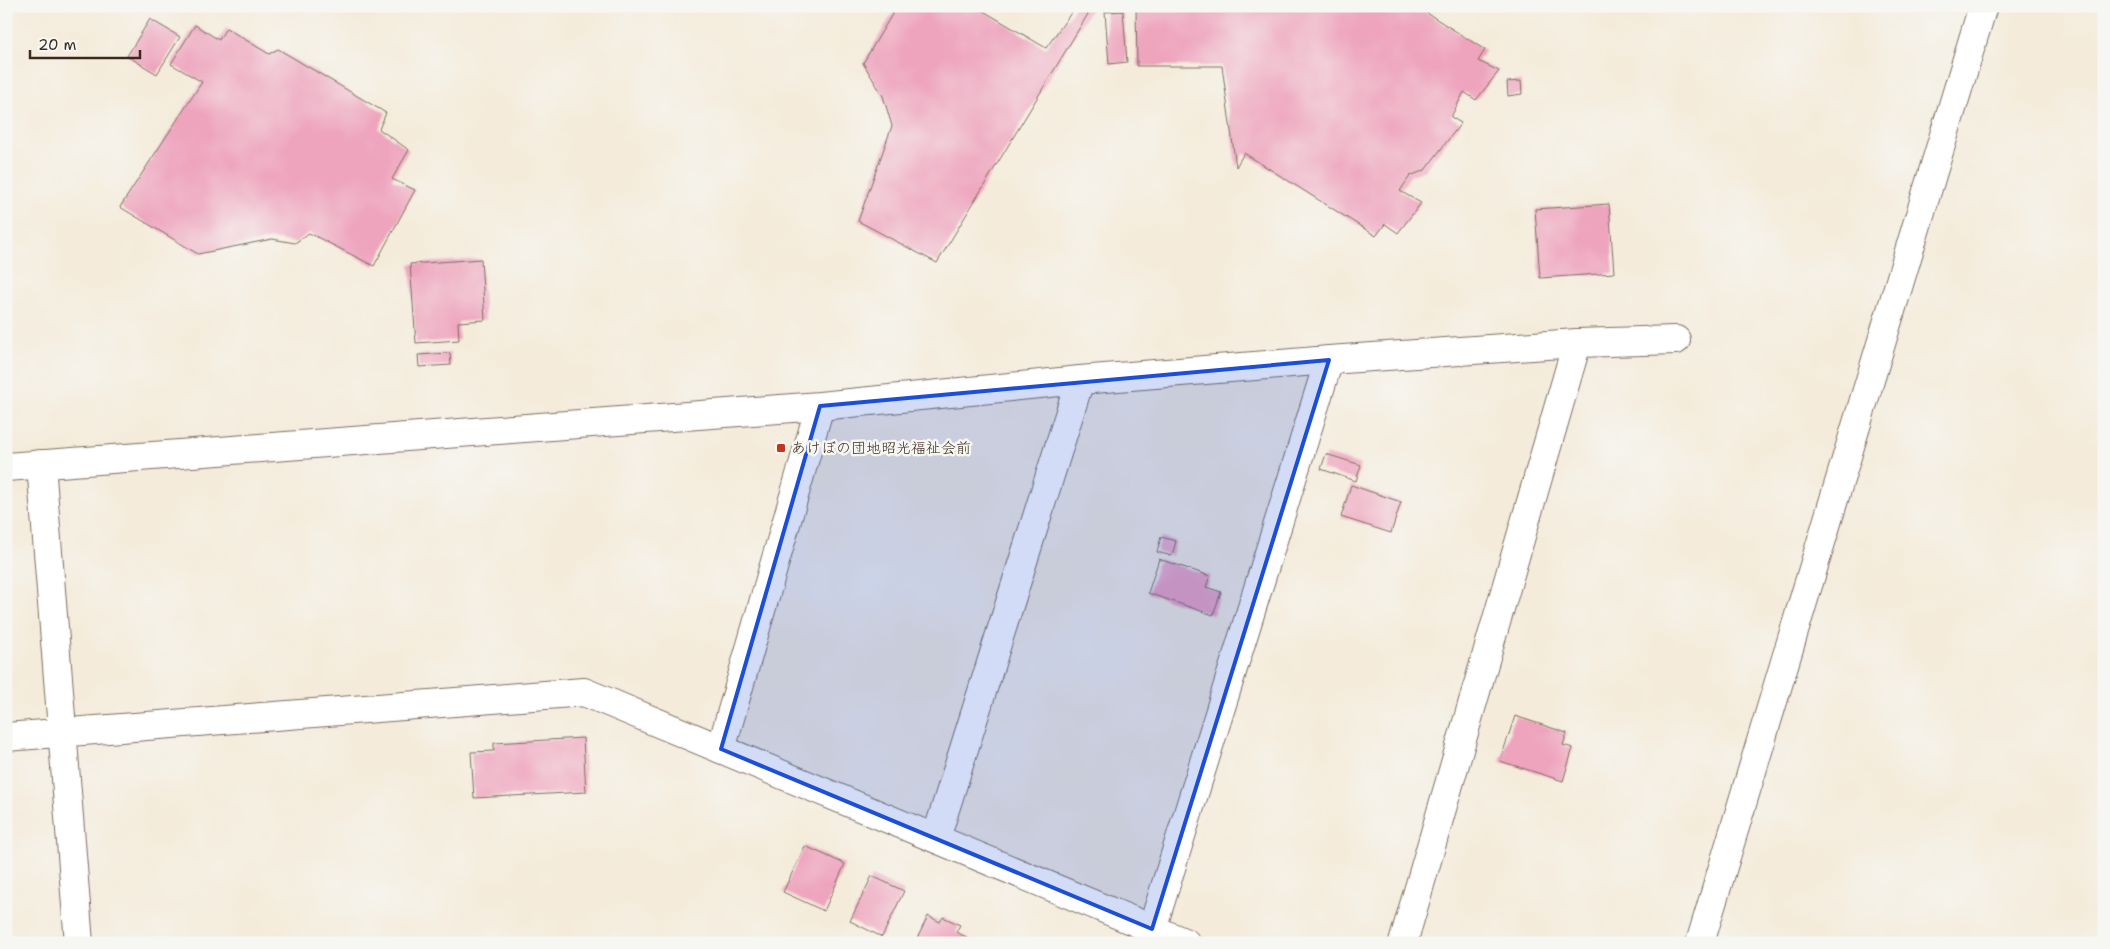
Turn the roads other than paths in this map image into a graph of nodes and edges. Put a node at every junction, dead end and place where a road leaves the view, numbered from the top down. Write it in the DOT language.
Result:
graph roads {
  1 [pos="1983,6"];
  2 [pos="1676,340"];
  3 [pos="1577,343"];
  4 [pos="1328,360"];
  5 [pos="1080,380"];
  6 [pos="820,406"];
  7 [pos="41,464"];
  8 [pos="6,467"];
  9 [pos="62,732"];
  10 [pos="6,737"];
  11 [pos="721,749"];
  12 [pos="936,838"];
  13 [pos="1152,929"];
  14 [pos="80,943"];
  15 [pos="1186,943"];
  16 [pos="1403,943"];
  17 [pos="1700,943"];
  1 -- 17 [label="street"];
  2 -- 3 [label="street"];
  3 -- 4 [label="street"];
  3 -- 16 [label="street"];
  4 -- 5 [label="street"];
  4 -- 13 [label="street"];
  5 -- 6 [label="street"];
  5 -- 12 [label="street"];
  6 -- 7 [label="street"];
  6 -- 11 [label="street"];
  7 -- 8 [label="street"];
  7 -- 9 [label="street"];
  9 -- 10 [label="street"];
  9 -- 11 [label="street"];
  9 -- 14 [label="street"];
  11 -- 12 [label="street"];
  12 -- 13 [label="street"];
  13 -- 15 [label="street"];
}
